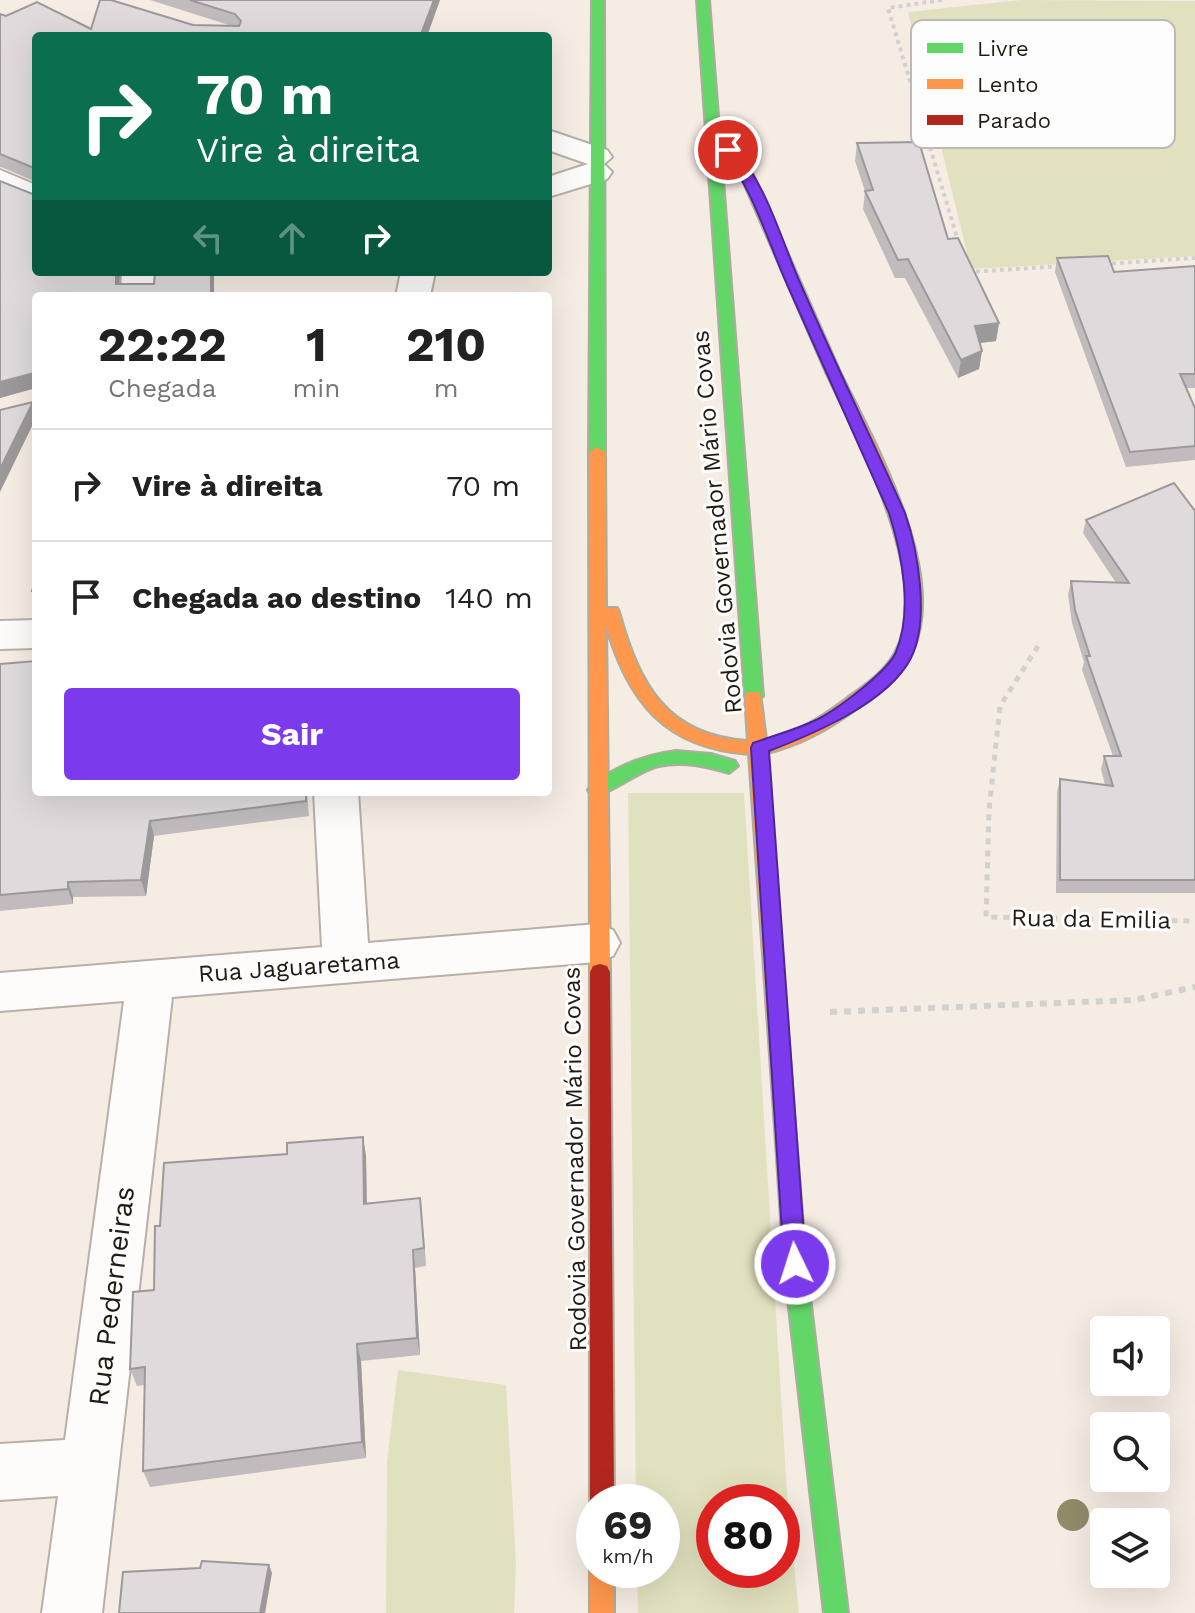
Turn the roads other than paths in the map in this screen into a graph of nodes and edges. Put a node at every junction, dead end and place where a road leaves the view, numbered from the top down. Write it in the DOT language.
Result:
graph roads {
  1 [pos="598,0"];
  2 [pos="703,0"];
  3 [pos="713,133"];
  4 [pos="552,141"];
  5 [pos="596,164"];
  6 [pos="0,180"];
  7 [pos="552,185"];
  8 [pos="32,195"];
  9 [pos="600,575"];
  10 [pos="32,634"];
  11 [pos="0,635"];
  12 [pos="760,748"];
  13 [pos="597,790"];
  14 [pos="761,792"];
  15 [pos="336,796"];
  16 [pos="597,943"];
  17 [pos="346,963"];
  18 [pos="151,978"];
  19 [pos="0,992"];
  20 [pos="89,1466"];
  21 [pos="0,1472"];
  22 [pos="602,1484"];
  23 [pos="602,1588"];
  24 [pos="72,1613"];
  25 [pos="602,1613"];
  26 [pos="836,1613"];
  1 -- 5 [label="highway, Rodovia Governador Mário Covas"];
  2 -- 3 [label="highway, Rodovia Governador Mário Covas"];
  3 -- 12 [label="highway, Rodovia Governador Mário Covas"];
  3 -- 12 [label="highway"];
  4 -- 5 [label="street"];
  5 -- 7 [label="street"];
  5 -- 9 [label="highway, Rodovia Governador Mário Covas"];
  6 -- 8 [label="street"];
  9 -- 12 [label="highway"];
  9 -- 13 [label="highway, Rodovia Governador Mário Covas"];
  10 -- 11 [label="street"];
  12 -- 14 [label="highway, Rodovia Governador Mário Covas"];
  13 -- 14 [label="highway"];
  13 -- 16 [label="highway, Rodovia Governador Mário Covas"];
  14 -- 26 [label="highway, Rodovia Governador Mário Covas"];
  15 -- 17 [label="street"];
  16 -- 17 [label="street, Rua Jaguaretama"];
  16 -- 22 [label="highway, Rodovia Governador Mário Covas"];
  17 -- 18 [label="street, Rua Jaguaretama"];
  18 -- 19 [label="street, Rua Jaguaretama"];
  18 -- 20 [label="street, Rua Pederneiras"];
  20 -- 21 [label="street"];
  20 -- 24 [label="street, Rua Pederneiras"];
  23 -- 25 [label="highway"];
}
